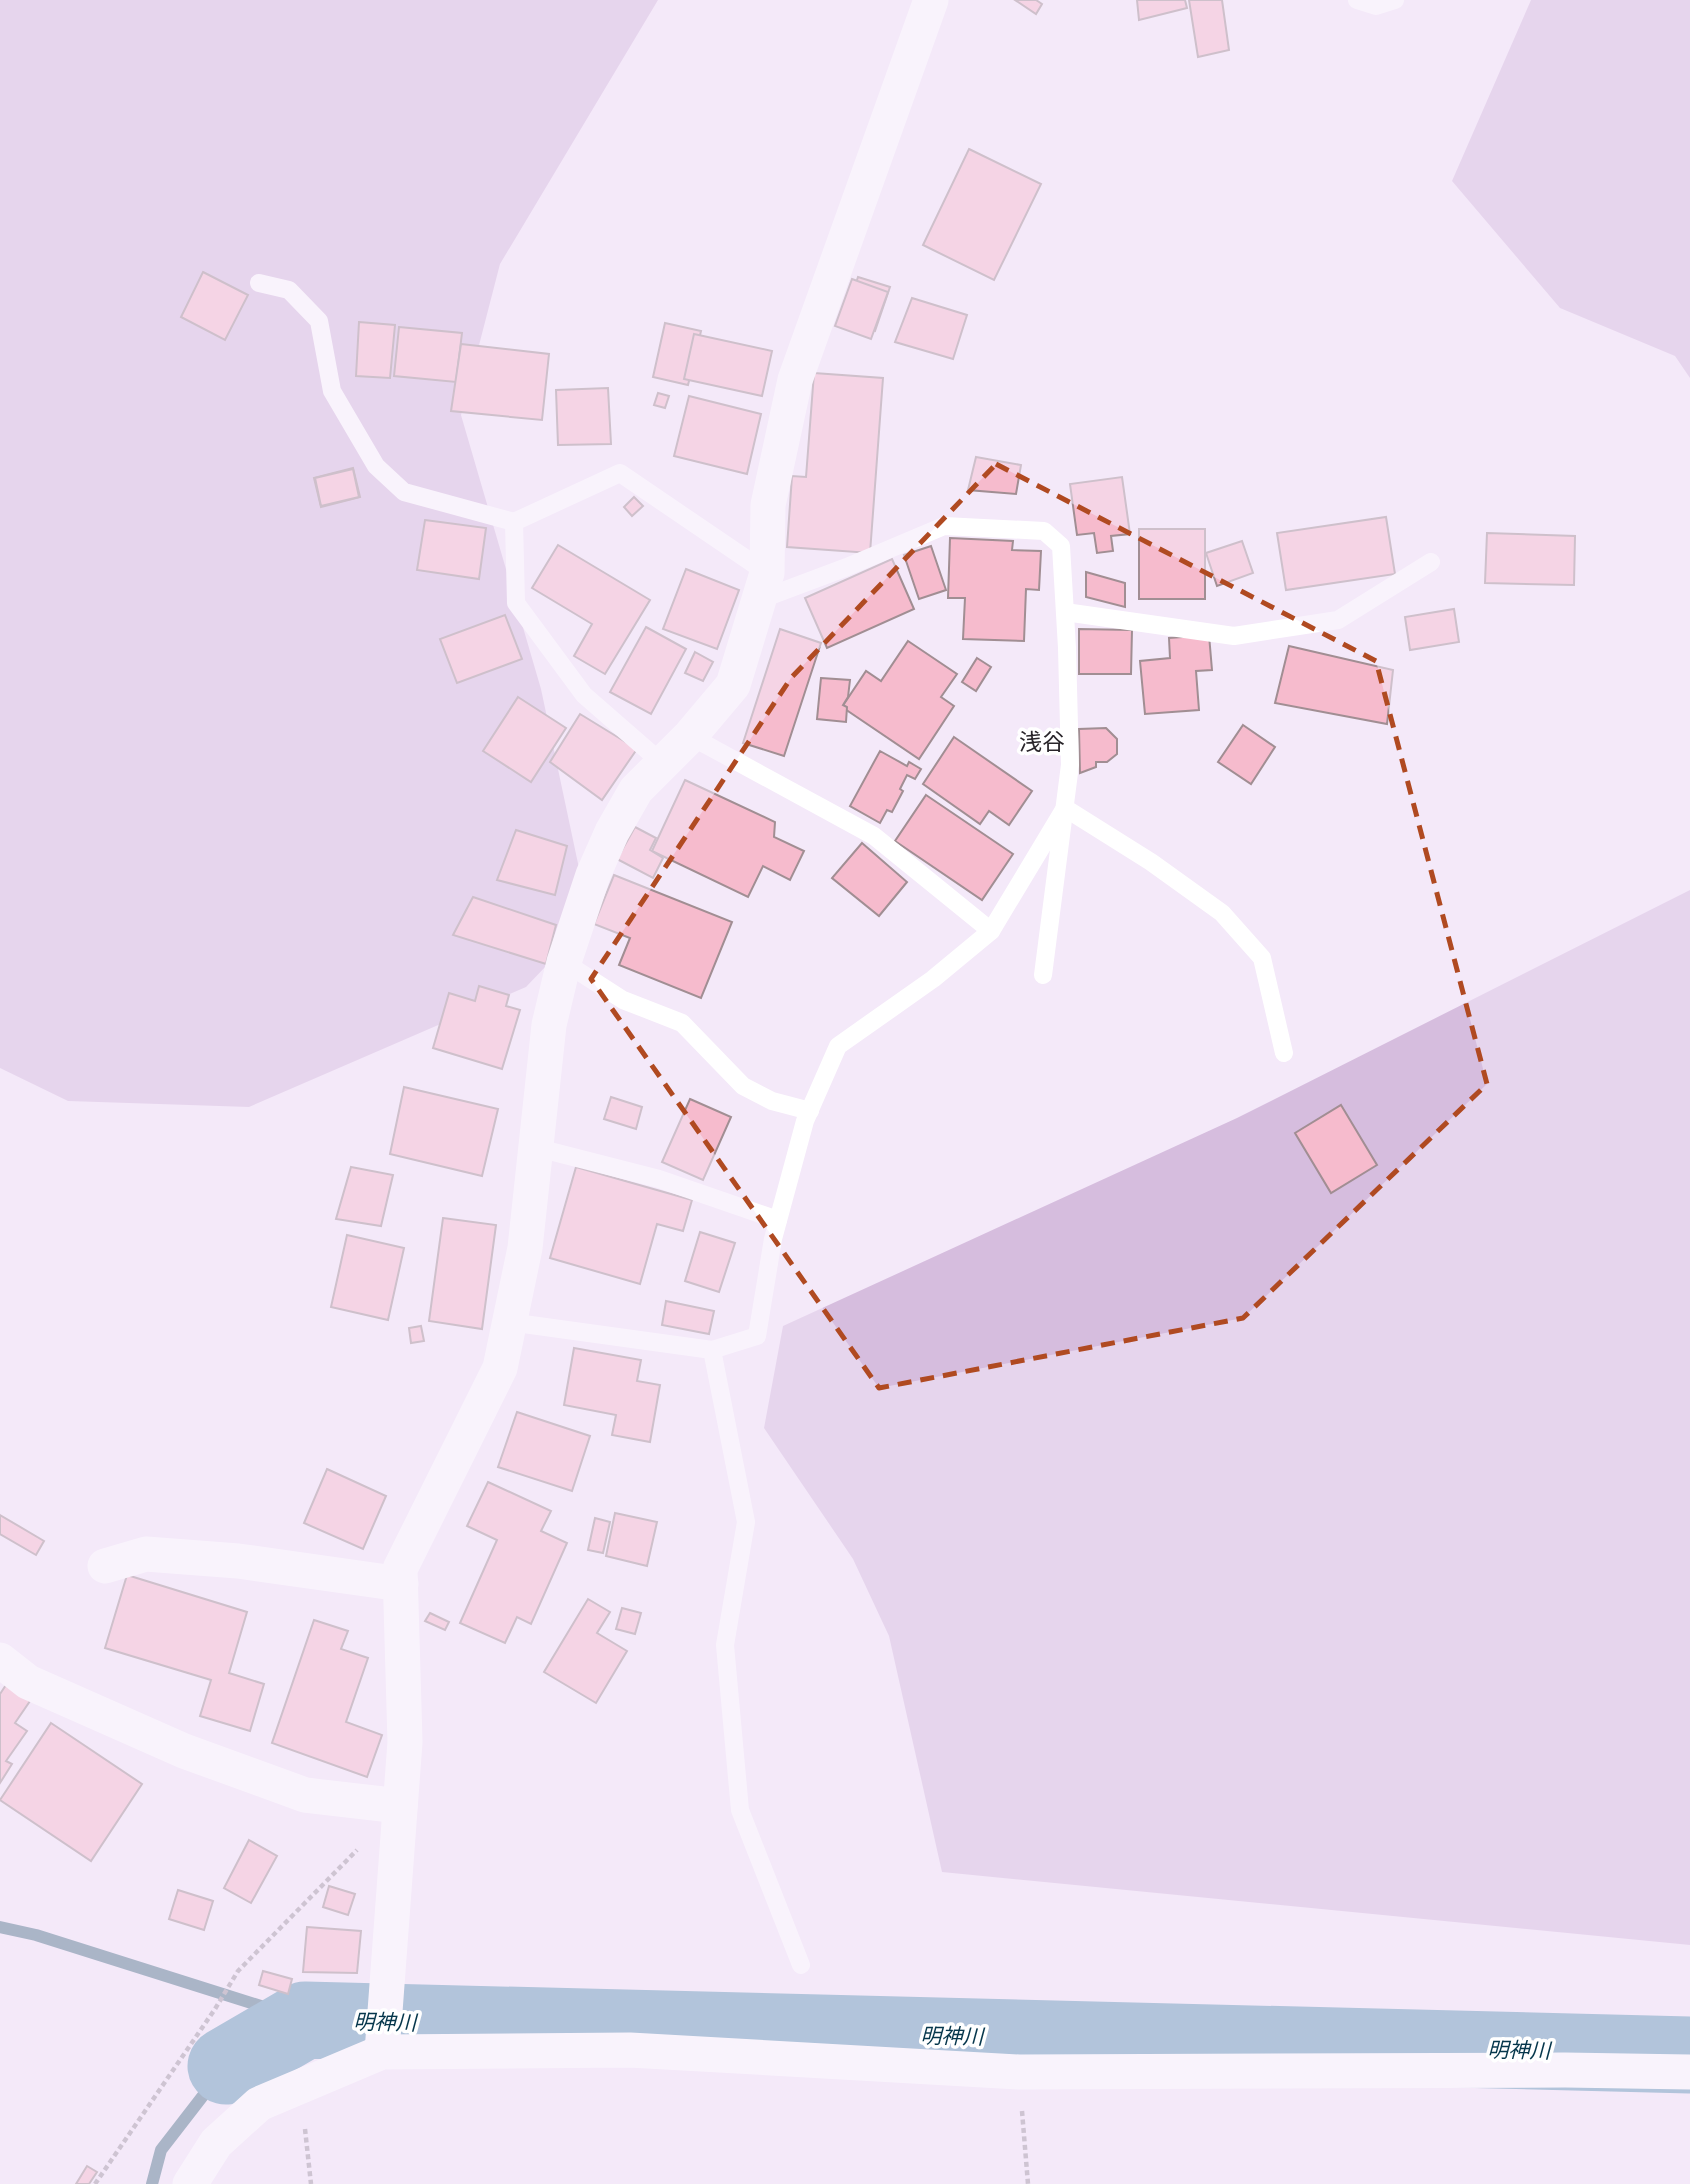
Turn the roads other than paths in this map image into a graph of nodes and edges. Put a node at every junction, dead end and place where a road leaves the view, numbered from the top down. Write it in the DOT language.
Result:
graph roads {
  1 [pos="931,0"];
  2 [pos="1357,0"];
  3 [pos="1395,0"];
  4 [pos="258,283"];
  5 [pos="514,522"];
  6 [pos="1431,562"];
  7 [pos="763,587"];
  8 [pos="1065,612"];
  9 [pos="690,736"];
  10 [pos="662,763"];
  11 [pos="1065,808"];
  12 [pos="991,931"];
  13 [pos="564,962"];
  14 [pos="1043,975"];
  15 [pos="1284,1053"];
  16 [pos="810,1111"];
  17 [pos="534,1147"];
  18 [pos="778,1220"];
  19 [pos="509,1322"];
  20 [pos="712,1350"];
  21 [pos="105,1566"];
  22 [pos="401,1584"];
  23 [pos="0,1660"];
  24 [pos="400,1806"];
  25 [pos="801,1965"];
  26 [pos="382,2050"];
  27 [pos="1690,2072"];
  28 [pos="190,2184"];
  1 -- 7 [label="street"];
  2 -- 3 [label="lane"];
  4 -- 5 [label="lane"];
  5 -- 7 [label="lane"];
  5 -- 10 [label="lane"];
  6 -- 8 [label="lane"];
  7 -- 8 [label="lane"];
  7 -- 9 [label="street"];
  8 -- 11 [label="lane"];
  9 -- 10 [label="street"];
  9 -- 12 [label="lane"];
  10 -- 13 [label="street"];
  11 -- 12 [label="lane"];
  11 -- 14 [label="lane"];
  11 -- 15 [label="lane"];
  12 -- 16 [label="lane"];
  13 -- 16 [label="lane"];
  13 -- 17 [label="street"];
  16 -- 18 [label="lane"];
  17 -- 18 [label="lane"];
  17 -- 19 [label="street"];
  18 -- 20 [label="lane"];
  19 -- 20 [label="lane"];
  19 -- 22 [label="street"];
  20 -- 25 [label="lane"];
  21 -- 22 [label="street"];
  22 -- 24 [label="street"];
  23 -- 24 [label="street"];
  24 -- 26 [label="street"];
  26 -- 27 [label="street"];
  26 -- 28 [label="street"];
}
